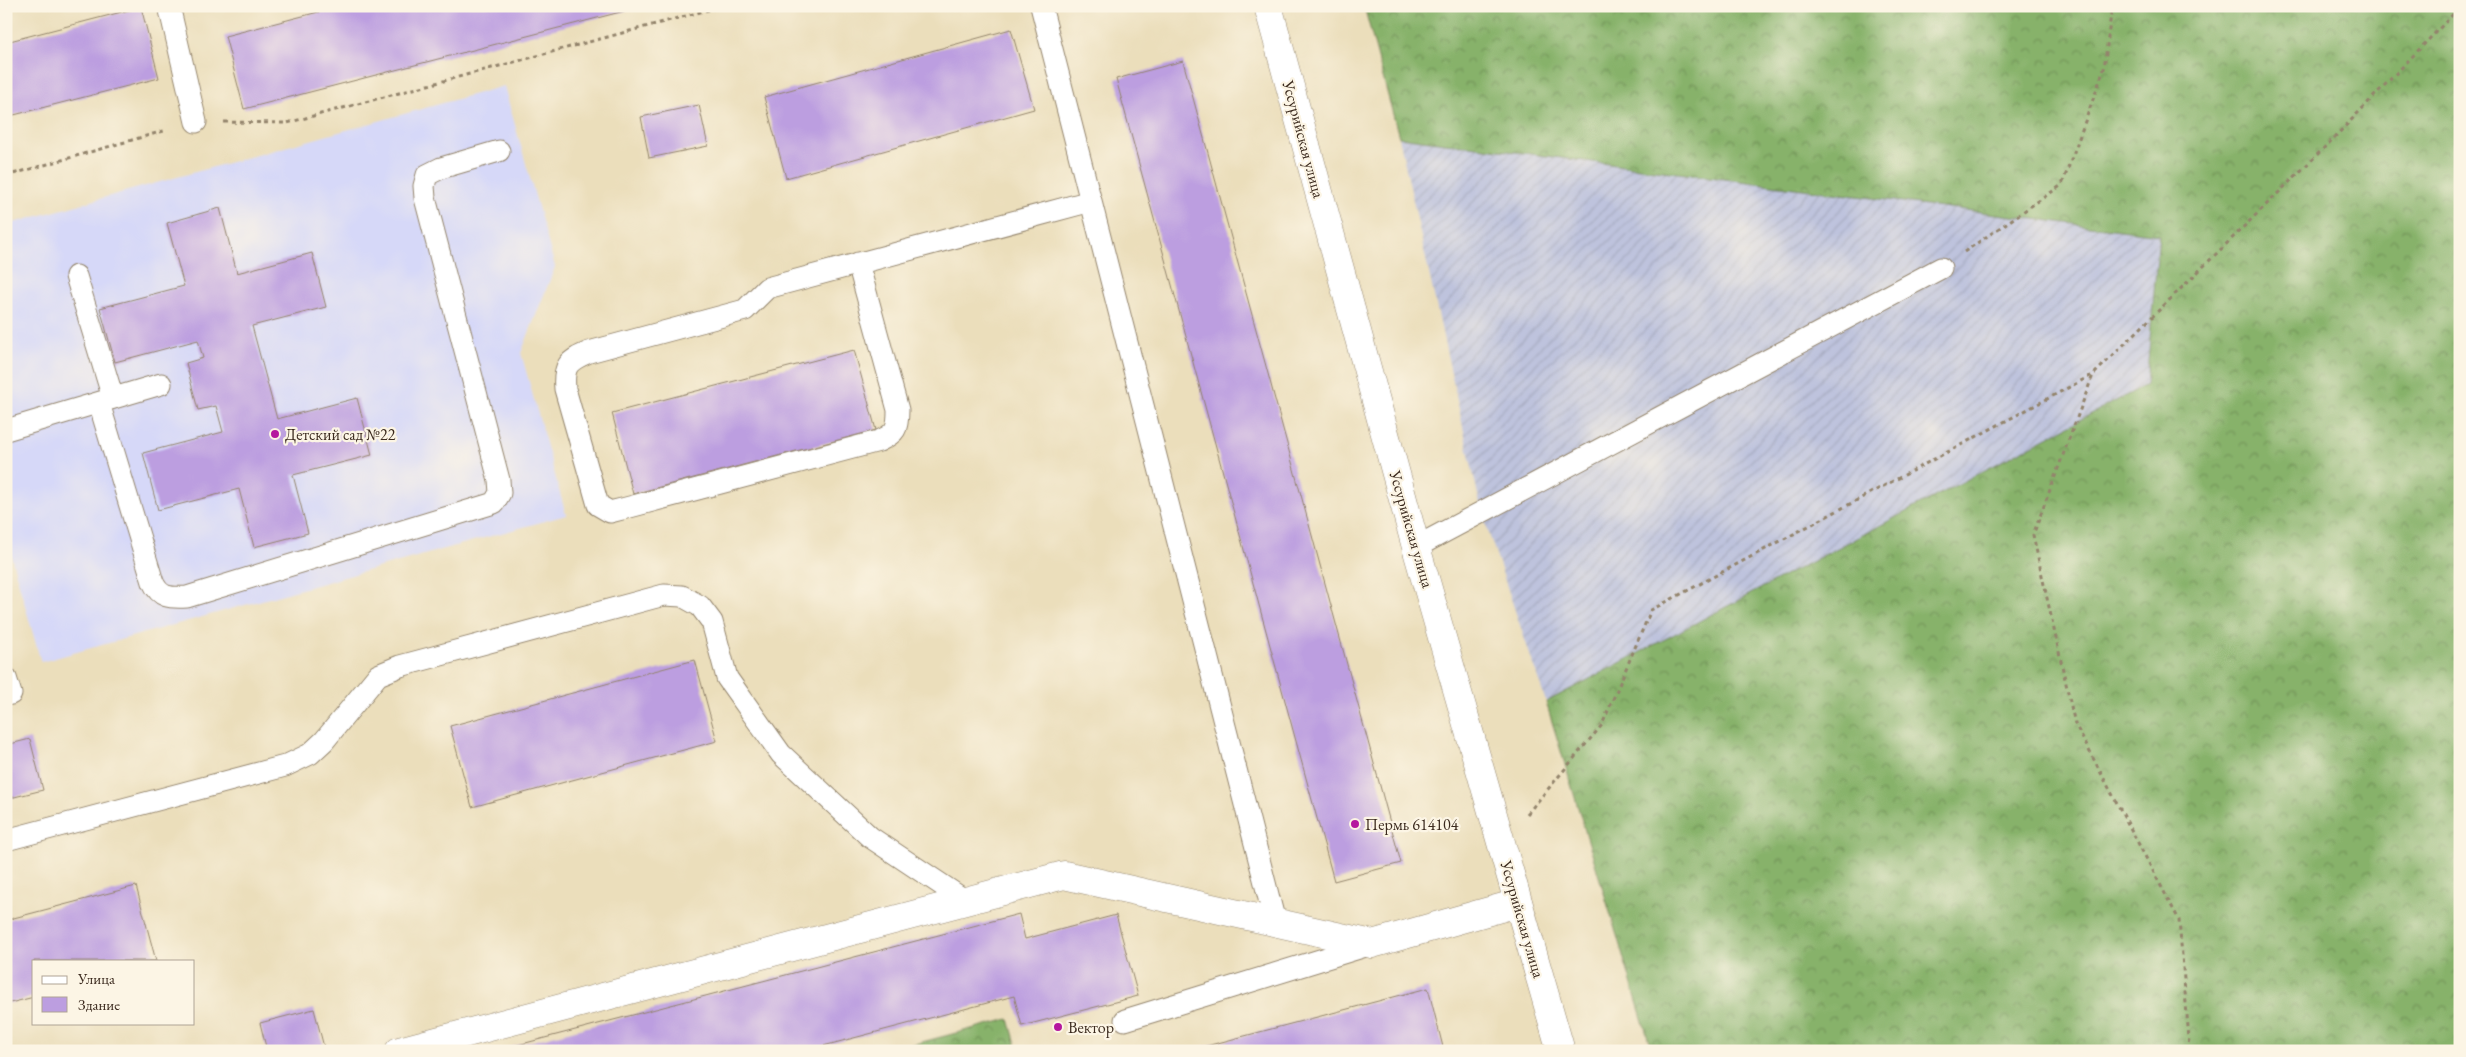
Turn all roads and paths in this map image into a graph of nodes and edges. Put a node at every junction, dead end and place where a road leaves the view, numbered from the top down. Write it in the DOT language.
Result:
graph roads {
  1 [pos="169,6"];
  2 [pos="723,6"];
  3 [pos="1041,6"];
  4 [pos="1268,6"];
  5 [pos="2112,6"];
  6 [pos="2460,7"];
  7 [pos="196,122"];
  8 [pos="499,151"];
  9 [pos="6,176"];
  10 [pos="1091,201"];
  11 [pos="858,263"];
  12 [pos="1941,268"];
  13 [pos="76,276"];
  14 [pos="2093,375"];
  15 [pos="162,384"];
  16 [pos="106,400"];
  17 [pos="6,430"];
  18 [pos="1416,547"];
  19 [pos="6,678"];
  20 [pos="6,696"];
  21 [pos="6,840"];
  22 [pos="1502,844"];
  23 [pos="966,901"];
  24 [pos="1518,903"];
  25 [pos="1275,922"];
  26 [pos="1372,944"];
  27 [pos="1125,1020"];
  28 [pos="399,1051"];
  29 [pos="1561,1051"];
  30 [pos="2188,1051"];
  1 -- 7 [label="lane"];
  2 -- 7 [label="path"];
  3 -- 10 [label="lane"];
  4 -- 18 [label="street, Уссурийская улица"];
  5 -- 12 [label="path"];
  6 -- 14 [label="path"];
  7 -- 9 [label="path"];
  8 -- 16 [label="lane"];
  10 -- 11 [label="lane"];
  10 -- 25 [label="lane"];
  11 -- 11 [label="lane"];
  12 -- 18 [label="lane"];
  13 -- 16 [label="lane"];
  14 -- 22 [label="path"];
  14 -- 30 [label="path"];
  15 -- 16 [label="lane"];
  16 -- 17 [label="lane"];
  18 -- 22 [label="street, Уссурийская улица"];
  19 -- 20 [label="lane"];
  21 -- 23 [label="lane"];
  22 -- 24 [label="street, Уссурийская улица"];
  23 -- 25 [label="street"];
  23 -- 28 [label="street"];
  24 -- 26 [label="street"];
  24 -- 29 [label="street, Уссурийская улица"];
  25 -- 26 [label="street"];
  26 -- 27 [label="lane"];
}
